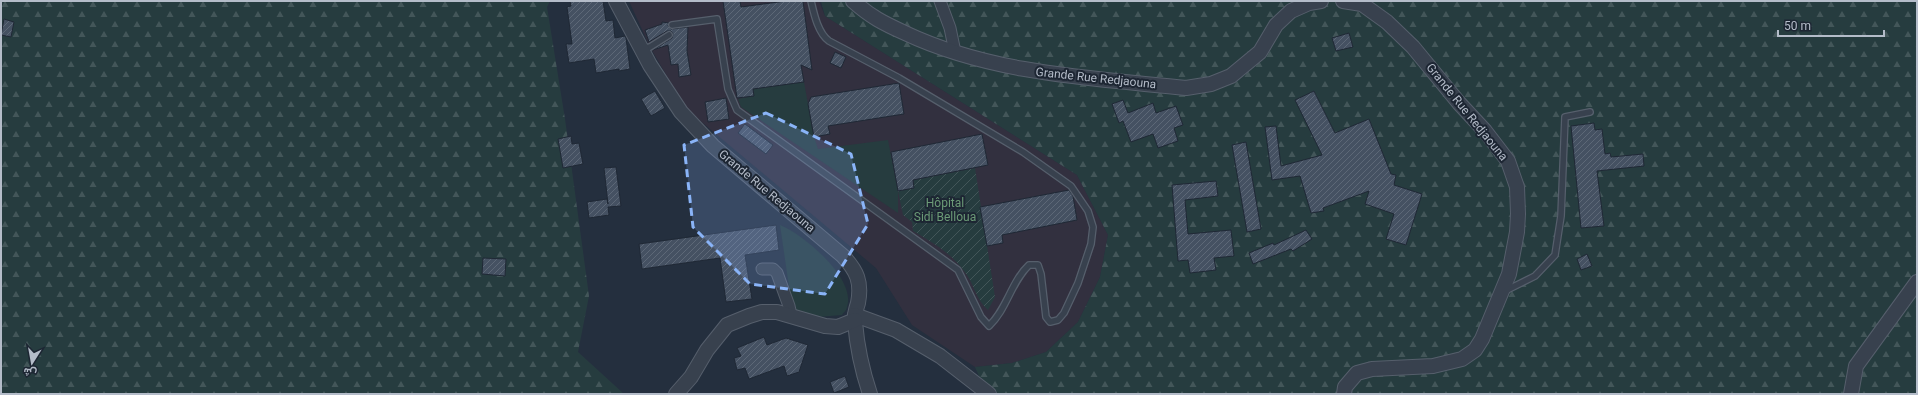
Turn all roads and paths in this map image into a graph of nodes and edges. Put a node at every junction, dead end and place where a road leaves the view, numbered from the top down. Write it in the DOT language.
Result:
graph roads {
  1 [pos="616,1"];
  2 [pos="811,1"];
  3 [pos="853,1"];
  4 [pos="940,1"];
  5 [pos="1321,1"];
  6 [pos="1344,1"];
  7 [pos="672,25"];
  8 [pos="670,35"];
  9 [pos="642,49"];
  10 [pos="955,52"];
  11 [pos="1590,112"];
  12 [pos="762,269"];
  13 [pos="1917,282"];
  14 [pos="1502,293"];
  15 [pos="791,315"];
  16 [pos="855,318"];
  17 [pos="676,394"];
  18 [pos="870,394"];
  19 [pos="989,394"];
  20 [pos="1344,394"];
  21 [pos="1851,394"];
  1 -- 9 [label="street, Grande Rue Redjaouna"];
  2 -- 7 [label="lane"];
  3 -- 10 [label="street, Grande Rue Redjaouna"];
  4 -- 10 [label="street"];
  5 -- 10 [label="street, Grande Rue Redjaouna"];
  6 -- 14 [label="street, Grande Rue Redjaouna"];
  8 -- 9 [label="lane"];
  9 -- 16 [label="street, Grande Rue Redjaouna"];
  11 -- 14 [label="lane"];
  12 -- 15 [label="street"];
  13 -- 21 [label="street"];
  14 -- 20 [label="street, Grande Rue Redjaouna"];
  15 -- 16 [label="street"];
  15 -- 17 [label="street"];
  16 -- 18 [label="street, Grande Rue Redjaouna"];
  16 -- 19 [label="street"];
}
